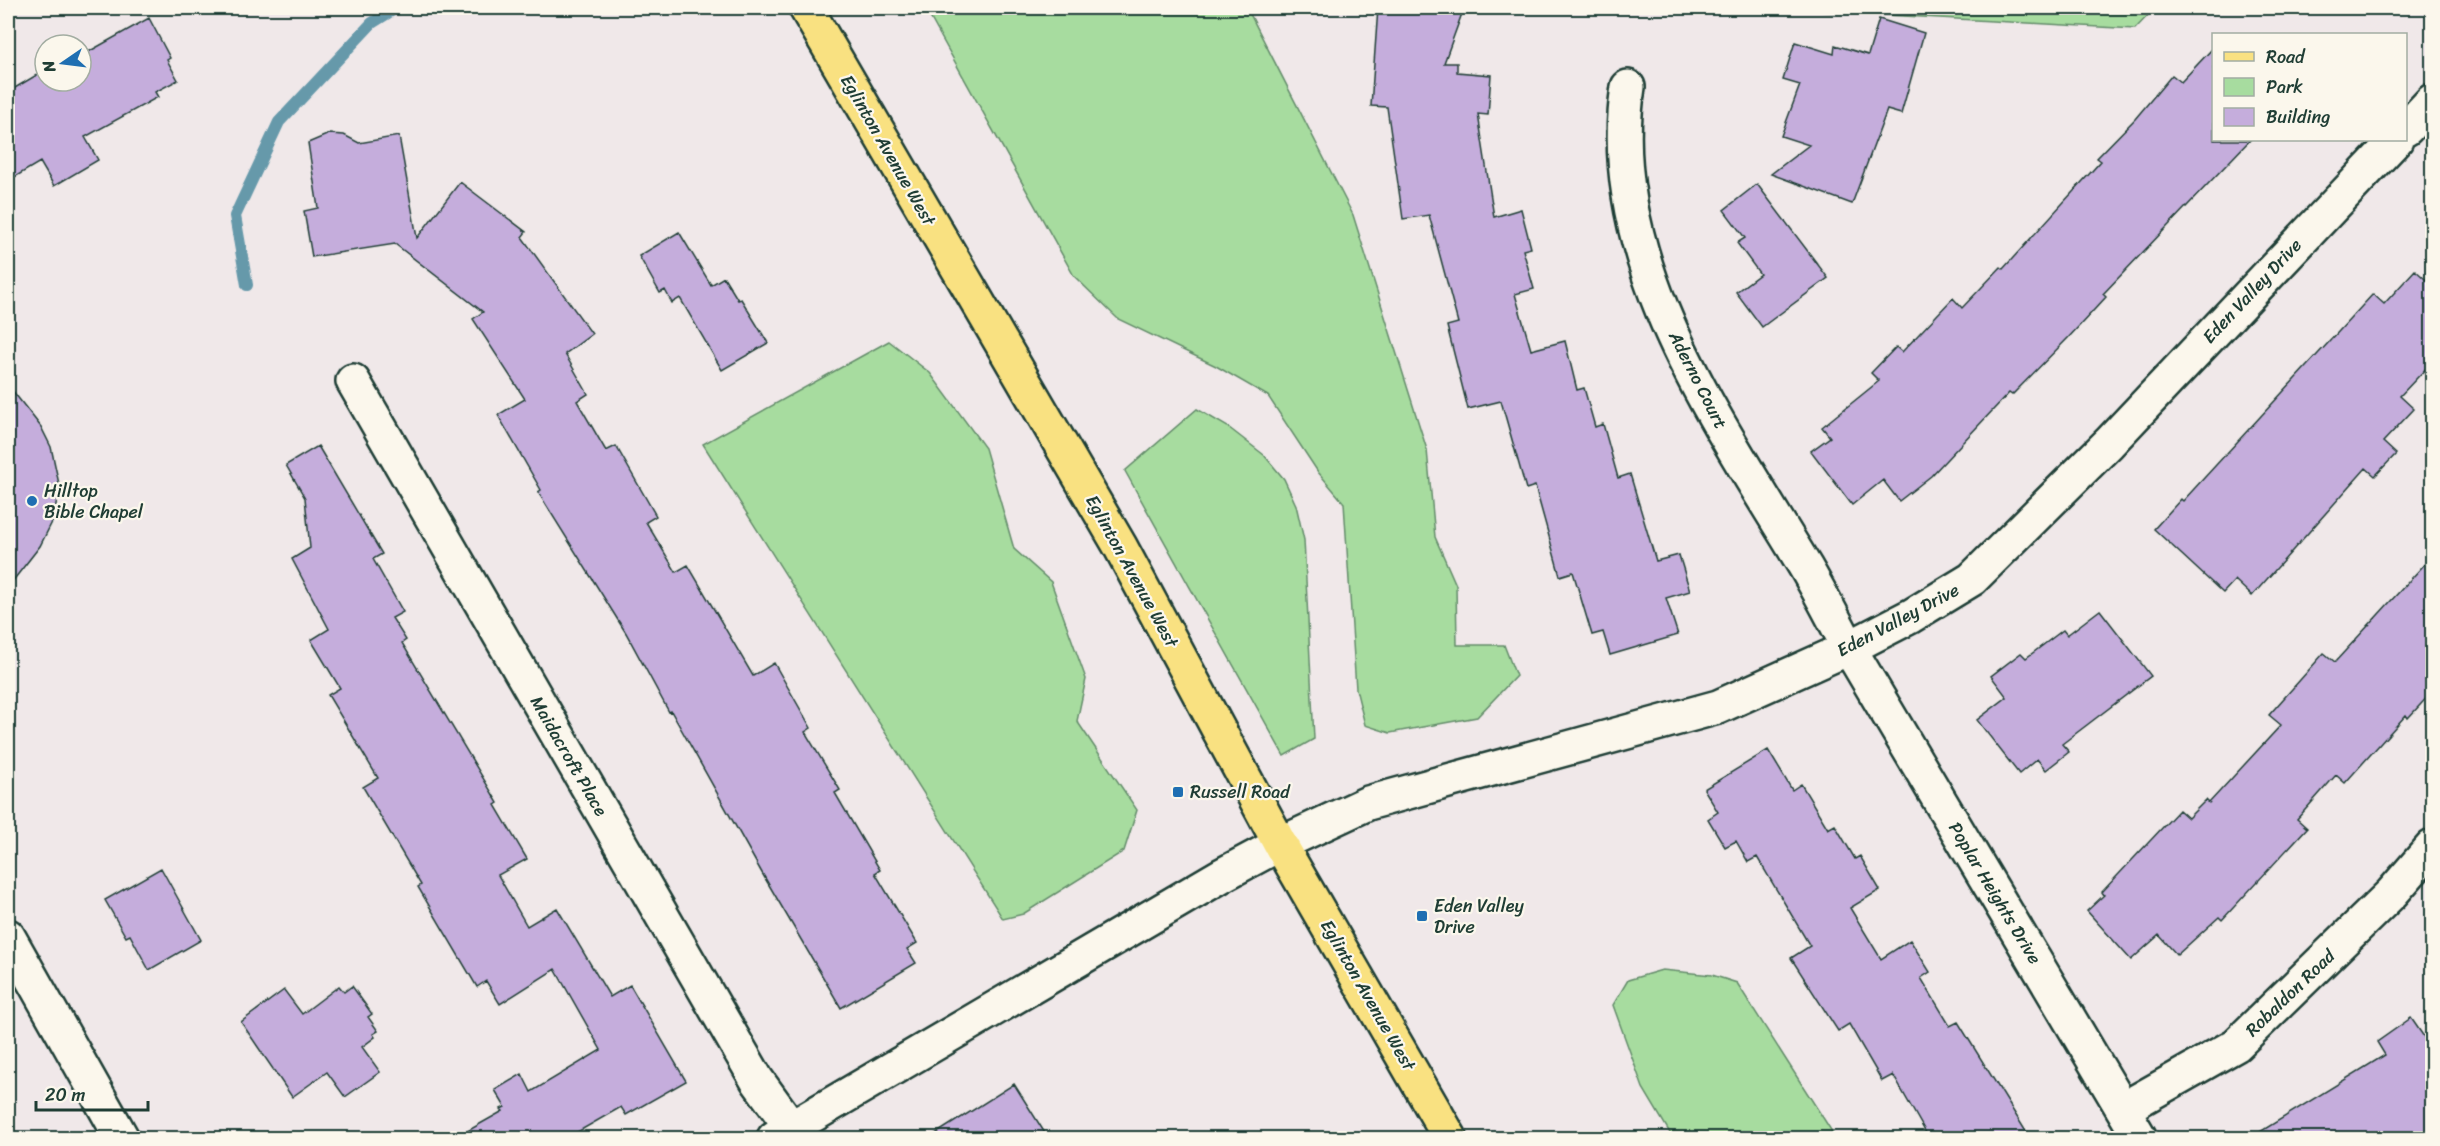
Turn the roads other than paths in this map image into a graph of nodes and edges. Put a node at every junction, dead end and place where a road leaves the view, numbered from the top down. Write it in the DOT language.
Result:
graph roads {
  1 [pos="806,8"];
  2 [pos="1628,87"];
  3 [pos="2433,101"];
  4 [pos="2407,128"];
  5 [pos="2395,141"];
  6 [pos="353,381"];
  7 [pos="1849,648"];
  8 [pos="1280,844"];
  9 [pos="2433,847"];
  10 [pos="8,938"];
  11 [pos="2123,1109"];
  12 [pos="788,1135"];
  13 [pos="122,1138"];
  14 [pos="1450,1138"];
  15 [pos="2140,1138"];
  1 -- 8 [label="main road, Eglinton Avenue West"];
  2 -- 7 [label="street, Aderno Court"];
  3 -- 4 [label="street"];
  5 -- 7 [label="street, Eden Valley Drive"];
  6 -- 12 [label="street, Maidacroft Place"];
  7 -- 8 [label="street, Eden Valley Drive"];
  7 -- 11 [label="street, Poplar Heights Drive"];
  8 -- 12 [label="street"];
  8 -- 14 [label="main road, Eglinton Avenue West"];
  9 -- 11 [label="street, Robaldon Road"];
  10 -- 13 [label="street"];
  11 -- 15 [label="street, Poplar Heights Drive"];
}
